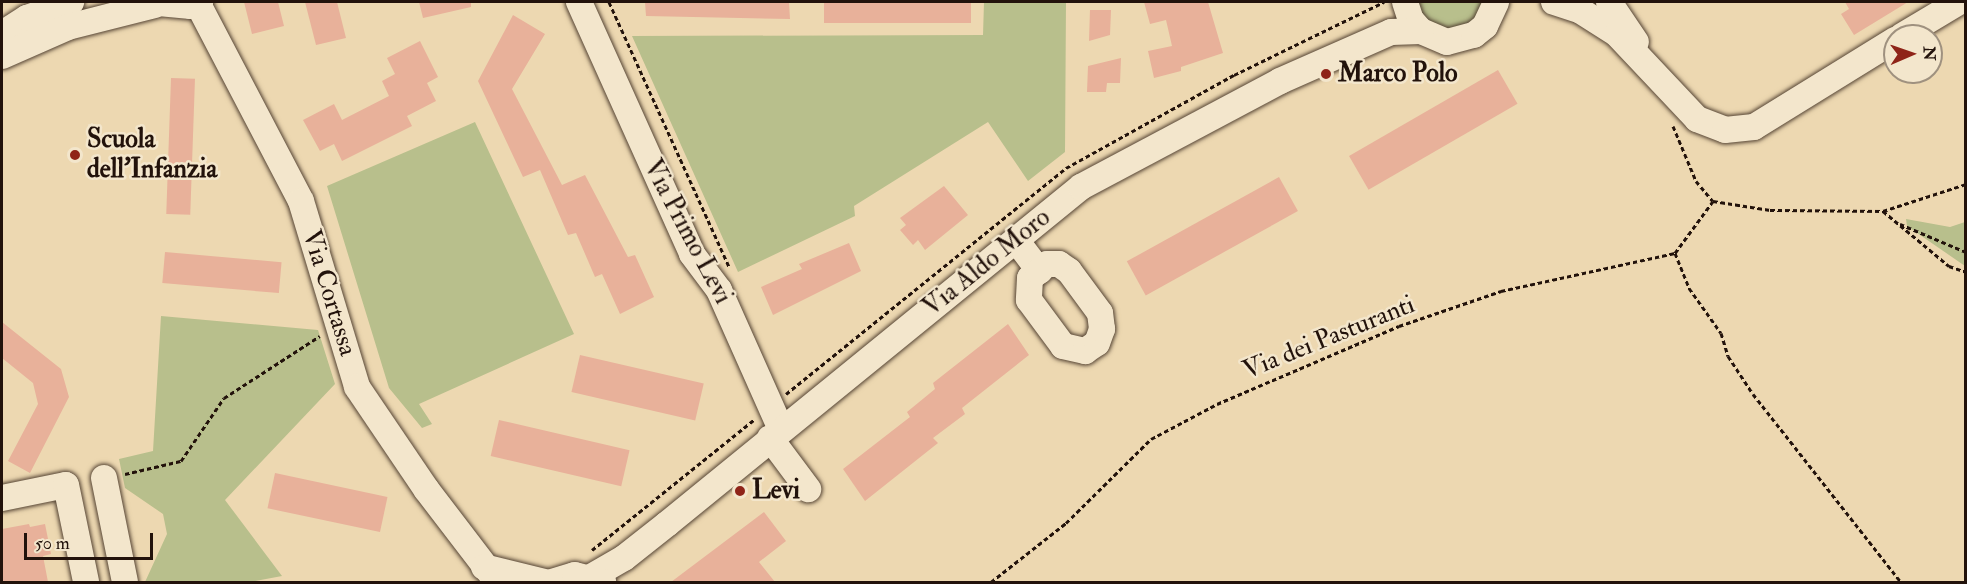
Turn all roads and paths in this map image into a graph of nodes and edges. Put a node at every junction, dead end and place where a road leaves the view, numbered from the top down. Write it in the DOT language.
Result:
graph roads {
  1 [pos="579,2"];
  2 [pos="609,2"];
  3 [pos="1496,2"];
  4 [pos="1554,2"];
  5 [pos="1609,2"];
  6 [pos="1959,2"];
  7 [pos="65,3"];
  8 [pos="151,3"];
  9 [pos="199,3"];
  10 [pos="1405,4"];
  11 [pos="1922,24"];
  12 [pos="1421,31"];
  13 [pos="1391,32"];
  14 [pos="2,34"];
  15 [pos="1883,47"];
  16 [pos="2,56"];
  17 [pos="1656,72"];
  18 [pos="1672,123"];
  19 [pos="1965,184"];
  20 [pos="1713,201"];
  21 [pos="1882,211"];
  22 [pos="1898,224"];
  23 [pos="1016,240"];
  24 [pos="1675,252"];
  25 [pos="1965,252"];
  26 [pos="1039,271"];
  27 [pos="1965,272"];
  28 [pos="733,274"];
  29 [pos="320,336"];
  30 [pos="782,383"];
  31 [pos="787,394"];
  32 [pos="776,433"];
  33 [pos="113,476"];
  34 [pos="66,485"];
  35 [pos="808,489"];
  36 [pos="2,498"];
  37 [pos="490,575"];
  38 [pos="603,580"];
  39 [pos="86,582"];
  40 [pos="125,582"];
  41 [pos="545,582"];
  42 [pos="552,582"];
  43 [pos="991,582"];
  44 [pos="1901,582"];
  1 -- 32 [label="street, Via Primo Levi"];
  2 -- 28 [label="path"];
  3 -- 12 [label="street"];
  4 -- 17 [label="street"];
  5 -- 17 [label="street"];
  6 -- 11 [label="street"];
  7 -- 14 [label="street"];
  8 -- 9 [label="street"];
  8 -- 16 [label="street"];
  9 -- 37 [label="street, Via Cortassa"];
  10 -- 12 [label="street"];
  10 -- 13 [label="street"];
  12 -- 13 [label="street, Via Aldo Moro"];
  13 -- 23 [label="street, Via Aldo Moro"];
  15 -- 17 [label="street"];
  18 -- 20 [label="path"];
  19 -- 21 [label="path"];
  20 -- 21 [label="path"];
  20 -- 24 [label="path"];
  21 -- 22 [label="path"];
  22 -- 25 [label="path"];
  22 -- 27 [label="path"];
  23 -- 26 [label="street"];
  23 -- 32 [label="street, Via Aldo Moro"];
  24 -- 43 [label="path, Via dei Pasturanti"];
  24 -- 44 [label="path"];
  29 -- 33 [label="path"];
  30 -- 31 [label="path"];
  32 -- 35 [label="street, Via Primo Levi"];
  32 -- 38 [label="street, Via Aldo Moro"];
  33 -- 34 [label="street"];
  33 -- 40 [label="street"];
  34 -- 36 [label="street"];
  34 -- 39 [label="street"];
  37 -- 41 [label="street"];
  38 -- 42 [label="street"];
}
